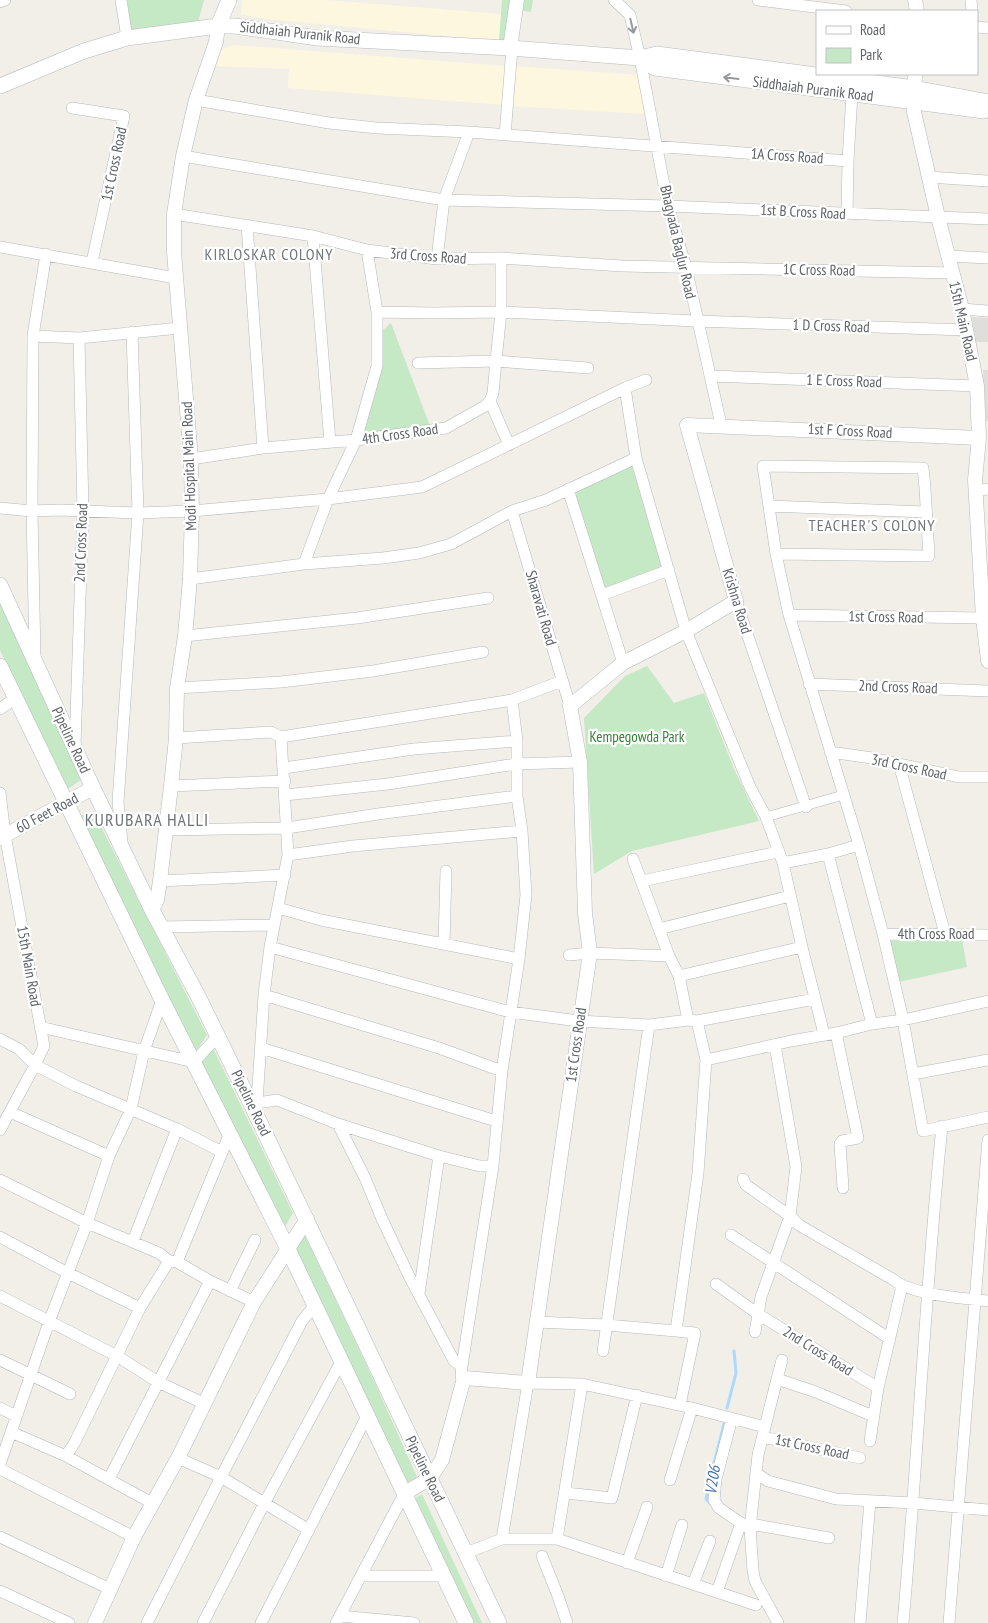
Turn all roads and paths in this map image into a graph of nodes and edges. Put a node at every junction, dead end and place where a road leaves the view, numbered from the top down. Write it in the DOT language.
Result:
graph roads {
  1 [pos="5,0"];
  2 [pos="121,0"];
  3 [pos="218,0"];
  4 [pos="229,0"];
  5 [pos="517,0"];
  6 [pos="614,0"];
  7 [pos="758,0"];
  8 [pos="0,2"];
  9 [pos="838,10"];
  10 [pos="218,26"];
  11 [pos="126,38"];
  12 [pos="511,48"];
  13 [pos="640,58"];
  14 [pos="0,86"];
  15 [pos="914,88"];
  16 [pos="852,94"];
  17 [pos="196,100"];
  18 [pos="988,102"];
  19 [pos="72,108"];
  20 [pos="988,112"];
  21 [pos="470,132"];
  22 [pos="505,135"];
  23 [pos="658,146"];
  24 [pos="183,156"];
  25 [pos="848,161"];
  26 [pos="928,178"];
  27 [pos="988,181"];
  28 [pos="444,200"];
  29 [pos="668,206"];
  30 [pos="174,214"];
  31 [pos="847,214"];
  32 [pos="938,217"];
  33 [pos="988,220"];
  34 [pos="247,225"];
  35 [pos="313,236"];
  36 [pos="0,247"];
  37 [pos="366,250"];
  38 [pos="46,254"];
  39 [pos="948,256"];
  40 [pos="501,258"];
  41 [pos="988,258"];
  42 [pos="437,259"];
  43 [pos="92,262"];
  44 [pos="686,267"];
  45 [pos="952,273"];
  46 [pos="176,278"];
  47 [pos="962,309"];
  48 [pos="988,311"];
  49 [pos="377,312"];
  50 [pos="501,312"];
  51 [pos="696,321"];
  52 [pos="180,328"];
  53 [pos="966,330"];
  54 [pos="132,332"];
  55 [pos="33,336"];
  56 [pos="78,338"];
  57 [pos="496,362"];
  58 [pos="418,363"];
  59 [pos="588,368"];
  60 [pos="711,376"];
  61 [pos="646,380"];
  62 [pos="977,386"];
  63 [pos="624,388"];
  64 [pos="490,401"];
  65 [pos="721,425"];
  66 [pos="984,438"];
  67 [pos="356,440"];
  68 [pos="330,442"];
  69 [pos="509,445"];
  70 [pos="263,448"];
  71 [pos="636,458"];
  72 [pos="191,460"];
  73 [pos="568,489"];
  74 [pos="982,490"];
  75 [pos="328,499"];
  76 [pos="769,506"];
  77 [pos="0,508"];
  78 [pos="82,510"];
  79 [pos="32,511"];
  80 [pos="192,511"];
  81 [pos="512,511"];
  82 [pos="925,512"];
  83 [pos="138,513"];
  84 [pos="776,554"];
  85 [pos="304,564"];
  86 [pos="669,570"];
  87 [pos="190,579"];
  88 [pos="0,585"];
  89 [pos="602,595"];
  90 [pos="488,598"];
  91 [pos="736,601"];
  92 [pos="789,615"];
  93 [pos="983,618"];
  94 [pos="686,631"];
  95 [pos="185,636"];
  96 [pos="483,652"];
  97 [pos="988,661"];
  98 [pos="35,662"];
  99 [pos="623,663"];
  100 [pos="0,666"];
  101 [pos="562,681"];
  102 [pos="809,684"];
  103 [pos="177,688"];
  104 [pos="988,691"];
  105 [pos="512,700"];
  106 [pos="5,704"];
  107 [pos="570,706"];
  108 [pos="281,736"];
  109 [pos="176,738"];
  110 [pos="517,741"];
  111 [pos="75,748"];
  112 [pos="830,752"];
  113 [pos="580,762"];
  114 [pos="516,764"];
  115 [pos="899,764"];
  116 [pos="284,768"];
  117 [pos="988,777"];
  118 [pos="285,781"];
  119 [pos="171,786"];
  120 [pos="93,788"];
  121 [pos="0,793"];
  122 [pos="284,795"];
  123 [pos="843,795"];
  124 [pos="517,796"];
  125 [pos="66,802"];
  126 [pos="806,807"];
  127 [pos="766,817"];
  128 [pos="287,828"];
  129 [pos="166,830"];
  130 [pos="522,832"];
  131 [pos="2,836"];
  132 [pos="859,845"];
  133 [pos="123,847"];
  134 [pos="828,854"];
  135 [pos="288,855"];
  136 [pos="781,858"];
  137 [pos="633,859"];
  138 [pos="446,870"];
  139 [pos="285,874"];
  140 [pos="160,881"];
  141 [pos="642,881"];
  142 [pos="790,896"];
  143 [pos="278,908"];
  144 [pos="152,910"];
  145 [pos="273,925"];
  146 [pos="161,927"];
  147 [pos="659,929"];
  148 [pos="883,934"];
  149 [pos="945,934"];
  150 [pos="988,935"];
  151 [pos="444,944"];
  152 [pos="270,947"];
  153 [pos="802,947"];
  154 [pos="590,953"];
  155 [pos="569,955"];
  156 [pos="669,956"];
  157 [pos="519,959"];
  158 [pos="679,976"];
  159 [pos="264,995"];
  160 [pos="815,999"];
  161 [pos="162,1000"];
  162 [pos="988,1001"];
  163 [pos="510,1012"];
  164 [pos="903,1020"];
  165 [pos="579,1021"];
  166 [pos="692,1021"];
  167 [pos="872,1024"];
  168 [pos="649,1025"];
  169 [pos="40,1027"];
  170 [pos="824,1034"];
  171 [pos="836,1034"];
  172 [pos="218,1036"];
  173 [pos="0,1039"];
  174 [pos="775,1045"];
  175 [pos="261,1048"];
  176 [pos="144,1052"];
  177 [pos="706,1060"];
  178 [pos="988,1060"];
  179 [pos="194,1062"];
  180 [pos="36,1065"];
  181 [pos="502,1071"];
  182 [pos="913,1074"];
  183 [pos="254,1103"];
  184 [pos="131,1109"];
  185 [pos="10,1112"];
  186 [pos="988,1117"];
  187 [pos="496,1121"];
  188 [pos="338,1124"];
  189 [pos="942,1126"];
  190 [pos="177,1129"];
  191 [pos="0,1130"];
  192 [pos="230,1133"];
  193 [pos="988,1140"];
  194 [pos="222,1152"];
  195 [pos="109,1156"];
  196 [pos="439,1156"];
  197 [pos="493,1166"];
  198 [pos="743,1179"];
  199 [pos="0,1180"];
  200 [pos="844,1188"];
  201 [pos="790,1216"];
  202 [pos="307,1219"];
  203 [pos="87,1223"];
  204 [pos="731,1235"];
  205 [pos="0,1237"];
  206 [pos="255,1240"];
  207 [pos="133,1241"];
  208 [pos="288,1249"];
  209 [pos="173,1262"];
  210 [pos="774,1262"];
  211 [pos="68,1273"];
  212 [pos="210,1281"];
  213 [pos="716,1284"];
  214 [pos="902,1286"];
  215 [pos="230,1291"];
  216 [pos="928,1292"];
  217 [pos="419,1294"];
  218 [pos="0,1296"];
  219 [pos="975,1299"];
  220 [pos="988,1301"];
  221 [pos="254,1302"];
  222 [pos="315,1305"];
  223 [pos="140,1308"];
  224 [pos="758,1314"];
  225 [pos="49,1322"];
  226 [pos="536,1322"];
  227 [pos="607,1324"];
  228 [pos="676,1331"];
  229 [pos="755,1332"];
  230 [pos="890,1339"];
  231 [pos="603,1351"];
  232 [pos="117,1356"];
  233 [pos="0,1360"];
  234 [pos="342,1360"];
  235 [pos="782,1360"];
  236 [pos="463,1372"];
  237 [pos="31,1375"];
  238 [pos="777,1379"];
  239 [pos="158,1382"];
  240 [pos="528,1383"];
  241 [pos="582,1384"];
  242 [pos="878,1388"];
  243 [pos="70,1394"];
  244 [pos="637,1395"];
  245 [pos="203,1403"];
  246 [pos="680,1405"];
  247 [pos="0,1408"];
  248 [pos="692,1408"];
  249 [pos="368,1414"];
  250 [pos="16,1416"];
  251 [pos="873,1416"];
  252 [pos="732,1418"];
  253 [pos="11,1432"];
  254 [pos="764,1432"];
  255 [pos="870,1441"];
  256 [pos="66,1456"];
  257 [pos="178,1458"];
  258 [pos="860,1458"];
  259 [pos="0,1464"];
  260 [pos="0,1469"];
  261 [pos="756,1473"];
  262 [pos="221,1477"];
  263 [pos="430,1478"];
  264 [pos="109,1479"];
  265 [pos="670,1480"];
  266 [pos="566,1493"];
  267 [pos="404,1494"];
  268 [pos="870,1501"];
  269 [pos="265,1502"];
  270 [pos="152,1503"];
  271 [pos="914,1503"];
  272 [pos="647,1507"];
  273 [pos="958,1507"];
  274 [pos="988,1510"];
  275 [pos="682,1525"];
  276 [pos="747,1526"];
  277 [pos="309,1530"];
  278 [pos="0,1537"];
  279 [pos="134,1537"];
  280 [pos="829,1538"];
  281 [pos="502,1539"];
  282 [pos="557,1539"];
  283 [pos="710,1541"];
  284 [pos="466,1553"];
  285 [pos="542,1556"];
  286 [pos="627,1563"];
  287 [pos="361,1576"];
  288 [pos="445,1576"];
  289 [pos="666,1576"];
  290 [pos="693,1584"];
  291 [pos="110,1589"];
  292 [pos="0,1591"];
  293 [pos="717,1592"];
  294 [pos="756,1605"];
  295 [pos="338,1620"];
  296 [pos="69,1623"];
  297 [pos="95,1623"];
  298 [pos="147,1623"];
  299 [pos="203,1623"];
  300 [pos="261,1623"];
  301 [pos="414,1623"];
  302 [pos="466,1623"];
  303 [pos="499,1623"];
  304 [pos="567,1623"];
  305 [pos="778,1623"];
  306 [pos="860,1623"];
  307 [pos="903,1623"];
  308 [pos="949,1623"];
  1 -- 8 [label="street"];
  2 -- 11 [label="street"];
  3 -- 10 [label="main road, Modi Hospital Main Road"];
  4 -- 10 [label="main road, Modi Hospital Main Road"];
  5 -- 12 [label="street"];
  6 -- 13 [label="street, Bhagyada Baglur Road, one-way"];
  7 -- 9 [label="street"];
  10 -- 11 [label="main road, Siddhaiah Puranik Road"];
  10 -- 12 [label="main road, Siddhaiah Puranik Road"];
  10 -- 17 [label="street, Modi Hospital Main Road"];
  11 -- 14 [label="main road, Siddhaiah Puranik Road"];
  12 -- 13 [label="main road, Siddhaiah Puranik Road"];
  12 -- 22 [label="street"];
  13 -- 15 [label="main road, Siddhaiah Puranik Road"];
  16 -- 13 [label="main road, Siddhaiah Puranik Road, one-way"];
  13 -- 23 [label="street, Bhagyada Baglur Road"];
  15 -- 16 [label="main road, Siddhaiah Puranik Road"];
  15 -- 18 [label="main road, Siddhaiah Puranik Road"];
  15 -- 20 [label="main road, Siddhaiah Puranik Road"];
  15 -- 26 [label="street, 15th Main Road"];
  16 -- 25 [label="street"];
  17 -- 21 [label="street, 1A Cross Road"];
  17 -- 24 [label="street, Modi Hospital Main Road"];
  19 -- 43 [label="street, 1st Cross Road"];
  21 -- 22 [label="street, 1A Cross Road"];
  21 -- 28 [label="street"];
  22 -- 23 [label="street, 1A Cross Road"];
  23 -- 25 [label="street, 1A Cross Road"];
  23 -- 29 [label="street, Bhagyada Baglur Road"];
  24 -- 28 [label="street, 1st B Cross Road"];
  24 -- 30 [label="street, Modi Hospital Main Road"];
  25 -- 31 [label="street"];
  26 -- 27 [label="street"];
  26 -- 32 [label="street, 15th Main Road"];
  28 -- 29 [label="street, 1st B Cross Road"];
  28 -- 42 [label="street"];
  29 -- 31 [label="street, 1st B Cross Road"];
  29 -- 44 [label="street, Bhagyada Baglur Road"];
  30 -- 34 [label="street, 3rd Cross Road"];
  30 -- 46 [label="street, Modi Hospital Main Road"];
  31 -- 32 [label="street, 1st B Cross Road"];
  32 -- 33 [label="street, 1st B Cross Road"];
  32 -- 39 [label="street, 15th Main Road"];
  34 -- 35 [label="street, 3rd Cross Road"];
  34 -- 70 [label="street"];
  35 -- 37 [label="street, 3rd Cross Road"];
  35 -- 68 [label="street"];
  36 -- 38 [label="street"];
  37 -- 42 [label="street, 3rd Cross Road"];
  37 -- 49 [label="street"];
  38 -- 43 [label="street"];
  38 -- 55 [label="street"];
  39 -- 41 [label="street"];
  39 -- 45 [label="street, 15th Main Road"];
  40 -- 42 [label="street, 3rd Cross Road"];
  40 -- 44 [label="street, 3rd Cross Road"];
  40 -- 50 [label="street"];
  43 -- 46 [label="street"];
  44 -- 45 [label="street, 1C Cross Road"];
  44 -- 51 [label="street, Bhagyada Baglur Road"];
  45 -- 47 [label="street, 15th Main Road"];
  46 -- 52 [label="street, Modi Hospital Main Road"];
  47 -- 48 [label="street"];
  47 -- 53 [label="street, 15th Main Road"];
  49 -- 50 [label="street, 1 D Cross Road"];
  49 -- 67 [label="street"];
  50 -- 51 [label="street, 1 D Cross Road"];
  50 -- 57 [label="street"];
  51 -- 53 [label="street, 1 D Cross Road"];
  51 -- 60 [label="street, Bhagyada Baglur Road"];
  52 -- 54 [label="street"];
  52 -- 72 [label="street, Modi Hospital Main Road"];
  53 -- 62 [label="street, 15th Main Road"];
  54 -- 56 [label="street"];
  54 -- 83 [label="street"];
  55 -- 56 [label="street"];
  55 -- 79 [label="street"];
  56 -- 78 [label="street, 2nd Cross Road"];
  57 -- 58 [label="street"];
  57 -- 59 [label="street"];
  57 -- 64 [label="street"];
  60 -- 62 [label="street, 1 E Cross Road"];
  60 -- 65 [label="street, Bhagyada Baglur Road"];
  61 -- 63 [label="street"];
  62 -- 66 [label="street, 15th Main Road"];
  63 -- 69 [label="street"];
  63 -- 71 [label="street"];
  64 -- 67 [label="street, 4th Cross Road"];
  64 -- 69 [label="street"];
  65 -- 66 [label="street, 1st F Cross Road"];
  65 -- 91 [label="street, Krishna Road"];
  66 -- 74 [label="street, 15th Main Road"];
  67 -- 68 [label="street, 4th Cross Road"];
  67 -- 75 [label="street"];
  68 -- 70 [label="street, 4th Cross Road"];
  69 -- 75 [label="street"];
  70 -- 72 [label="street, 4th Cross Road"];
  71 -- 73 [label="street"];
  71 -- 86 [label="street"];
  72 -- 80 [label="street, Modi Hospital Main Road"];
  73 -- 81 [label="street"];
  73 -- 89 [label="street"];
  74 -- 93 [label="street, 15th Main Road"];
  75 -- 80 [label="street"];
  75 -- 85 [label="street"];
  76 -- 82 [label="street"];
  76 -- 82 [label="street"];
  76 -- 84 [label="street"];
  77 -- 79 [label="street"];
  78 -- 79 [label="street"];
  78 -- 83 [label="street"];
  78 -- 111 [label="street, 2nd Cross Road"];
  79 -- 98 [label="street"];
  80 -- 83 [label="street"];
  80 -- 87 [label="street, Modi Hospital Main Road"];
  81 -- 85 [label="street"];
  81 -- 101 [label="street, Sharavati Road"];
  82 -- 84 [label="street"];
  83 -- 133 [label="street"];
  84 -- 92 [label="street"];
  85 -- 87 [label="street"];
  86 -- 89 [label="street"];
  86 -- 94 [label="street"];
  87 -- 95 [label="street, Modi Hospital Main Road"];
  88 -- 98 [label="main road, Pipeline Road"];
  89 -- 99 [label="street"];
  90 -- 95 [label="street"];
  91 -- 94 [label="street"];
  91 -- 126 [label="street, Krishna Road"];
  92 -- 93 [label="street, 1st Cross Road"];
  92 -- 102 [label="street"];
  93 -- 97 [label="street, 15th Main Road"];
  94 -- 99 [label="street"];
  94 -- 127 [label="street"];
  95 -- 103 [label="street, Modi Hospital Main Road"];
  96 -- 103 [label="street"];
  98 -- 111 [label="main road, Pipeline Road"];
  99 -- 107 [label="street"];
  100 -- 106 [label="main road, Pipeline Road"];
  101 -- 105 [label="street"];
  101 -- 107 [label="street, Sharavati Road"];
  102 -- 104 [label="street, 2nd Cross Road"];
  102 -- 112 [label="street"];
  103 -- 109 [label="street, Modi Hospital Main Road"];
  105 -- 108 [label="street"];
  105 -- 110 [label="street"];
  106 -- 125 [label="main road, Pipeline Road"];
  107 -- 113 [label="street, 1st Cross Road"];
  108 -- 109 [label="street"];
  108 -- 116 [label="street"];
  109 -- 119 [label="street, Modi Hospital Main Road"];
  110 -- 114 [label="street"];
  110 -- 116 [label="street"];
  111 -- 120 [label="main road, Pipeline Road"];
  112 -- 115 [label="street, 3rd Cross Road"];
  112 -- 123 [label="street"];
  113 -- 114 [label="street"];
  113 -- 154 [label="street, 1st Cross Road"];
  114 -- 122 [label="street"];
  114 -- 124 [label="street"];
  115 -- 117 [label="street, 3rd Cross Road"];
  115 -- 149 [label="street"];
  116 -- 118 [label="street"];
  118 -- 119 [label="street"];
  118 -- 122 [label="street"];
  119 -- 129 [label="street, Modi Hospital Main Road"];
  120 -- 125 [label="street, 60 Feet Road"];
  120 -- 133 [label="main road, Pipeline Road"];
  121 -- 131 [label="street, 15th Main Road"];
  122 -- 128 [label="street"];
  123 -- 126 [label="street"];
  123 -- 132 [label="street"];
  124 -- 128 [label="street"];
  124 -- 130 [label="street"];
  125 -- 131 [label="street, 60 Feet Road"];
  125 -- 161 [label="main road, Pipeline Road"];
  126 -- 127 [label="street"];
  127 -- 136 [label="street"];
  128 -- 129 [label="street"];
  128 -- 135 [label="street"];
  129 -- 140 [label="street, Modi Hospital Main Road"];
  130 -- 135 [label="street"];
  130 -- 157 [label="street"];
  131 -- 169 [label="street, 15th Main Road"];
  132 -- 134 [label="street"];
  132 -- 148 [label="street"];
  133 -- 144 [label="main road, Pipeline Road"];
  134 -- 136 [label="street"];
  134 -- 167 [label="street"];
  135 -- 139 [label="street"];
  136 -- 141 [label="street"];
  136 -- 142 [label="street"];
  137 -- 141 [label="street"];
  138 -- 151 [label="street"];
  139 -- 140 [label="street"];
  139 -- 143 [label="street"];
  140 -- 144 [label="street, Modi Hospital Main Road"];
  141 -- 147 [label="street"];
  142 -- 147 [label="street"];
  142 -- 153 [label="street"];
  143 -- 145 [label="street"];
  143 -- 151 [label="street"];
  144 -- 146 [label="main road, Pipeline Road"];
  145 -- 146 [label="street"];
  145 -- 152 [label="street"];
  146 -- 172 [label="main road, Pipeline Road"];
  147 -- 156 [label="street"];
  148 -- 149 [label="street, 4th Cross Road"];
  148 -- 164 [label="street"];
  149 -- 150 [label="street, 4th Cross Road"];
  151 -- 157 [label="street"];
  152 -- 159 [label="street"];
  152 -- 163 [label="street"];
  153 -- 158 [label="street"];
  153 -- 160 [label="street"];
  154 -- 155 [label="street"];
  154 -- 156 [label="street"];
  154 -- 165 [label="street, 1st Cross Road"];
  156 -- 158 [label="street"];
  157 -- 163 [label="street"];
  158 -- 166 [label="street"];
  159 -- 175 [label="street"];
  159 -- 181 [label="street"];
  160 -- 166 [label="street"];
  160 -- 170 [label="street"];
  161 -- 176 [label="street"];
  161 -- 179 [label="main road, Pipeline Road"];
  162 -- 164 [label="street"];
  163 -- 165 [label="street"];
  163 -- 181 [label="street"];
  164 -- 167 [label="street"];
  164 -- 182 [label="street"];
  165 -- 168 [label="street"];
  165 -- 226 [label="street, 1st Cross Road"];
  166 -- 168 [label="street"];
  166 -- 177 [label="street"];
  167 -- 171 [label="street"];
  168 -- 227 [label="street"];
  169 -- 176 [label="street"];
  169 -- 180 [label="street, 15th Main Road"];
  170 -- 171 [label="street"];
  170 -- 174 [label="street"];
  171 -- 200 [label="street"];
  172 -- 179 [label="street"];
  172 -- 183 [label="main road, Pipeline Road"];
  173 -- 180 [label="street"];
  174 -- 177 [label="street"];
  174 -- 201 [label="street"];
  175 -- 183 [label="street"];
  175 -- 187 [label="street"];
  176 -- 179 [label="street"];
  176 -- 184 [label="street"];
  177 -- 228 [label="street"];
  178 -- 182 [label="street"];
  179 -- 192 [label="main road, Pipeline Road"];
  180 -- 184 [label="street"];
  180 -- 185 [label="street, 15th Main Road"];
  181 -- 187 [label="street"];
  182 -- 189 [label="street"];
  183 -- 188 [label="street"];
  183 -- 202 [label="main road, Pipeline Road"];
  184 -- 190 [label="street"];
  184 -- 195 [label="street"];
  185 -- 191 [label="street, 15th Main Road"];
  185 -- 195 [label="street"];
  186 -- 189 [label="street"];
  187 -- 197 [label="street"];
  188 -- 196 [label="street"];
  188 -- 217 [label="street"];
  189 -- 216 [label="street"];
  190 -- 194 [label="street"];
  190 -- 207 [label="street"];
  192 -- 194 [label="street"];
  192 -- 208 [label="main road, Pipeline Road"];
  193 -- 219 [label="street"];
  194 -- 209 [label="street"];
  195 -- 203 [label="street"];
  196 -- 197 [label="street"];
  196 -- 217 [label="street"];
  197 -- 236 [label="street"];
  198 -- 201 [label="street"];
  199 -- 203 [label="street"];
  201 -- 210 [label="street"];
  201 -- 214 [label="street"];
  202 -- 208 [label="street"];
  202 -- 263 [label="main road, Pipeline Road"];
  203 -- 207 [label="street"];
  203 -- 211 [label="street"];
  204 -- 210 [label="street"];
  205 -- 211 [label="street"];
  206 -- 215 [label="street"];
  207 -- 209 [label="street"];
  208 -- 221 [label="street"];
  208 -- 222 [label="main road, Pipeline Road"];
  209 -- 212 [label="street"];
  209 -- 223 [label="street"];
  210 -- 224 [label="street"];
  210 -- 230 [label="street"];
  211 -- 223 [label="street"];
  211 -- 225 [label="street"];
  212 -- 215 [label="street"];
  212 -- 239 [label="street"];
  213 -- 224 [label="street, 2nd Cross Road"];
  214 -- 216 [label="street"];
  214 -- 230 [label="street"];
  215 -- 221 [label="street"];
  216 -- 219 [label="street"];
  216 -- 271 [label="street"];
  217 -- 236 [label="street"];
  218 -- 225 [label="street"];
  219 -- 220 [label="street"];
  219 -- 273 [label="street"];
  221 -- 245 [label="street"];
  222 -- 234 [label="main road, Pipeline Road"];
  222 -- 262 [label="street"];
  223 -- 232 [label="street"];
  224 -- 229 [label="street"];
  224 -- 242 [label="street, 2nd Cross Road"];
  225 -- 232 [label="street"];
  225 -- 237 [label="street"];
  226 -- 227 [label="street"];
  226 -- 240 [label="street, 1st Cross Road"];
  227 -- 228 [label="street"];
  227 -- 231 [label="street"];
  228 -- 246 [label="street"];
  230 -- 242 [label="street"];
  232 -- 239 [label="street"];
  232 -- 256 [label="street"];
  233 -- 237 [label="street"];
  234 -- 249 [label="main road, Pipeline Road"];
  234 -- 269 [label="street"];
  235 -- 238 [label="street"];
  236 -- 240 [label="street, 1st Cross Road"];
  236 -- 263 [label="street"];
  237 -- 243 [label="street"];
  237 -- 250 [label="street"];
  238 -- 251 [label="street"];
  238 -- 254 [label="street"];
  239 -- 245 [label="street"];
  239 -- 264 [label="street"];
  240 -- 241 [label="street, 1st Cross Road"];
  240 -- 281 [label="street"];
  241 -- 244 [label="street, 1st Cross Road"];
  241 -- 266 [label="street"];
  242 -- 251 [label="street"];
  244 -- 246 [label="street, 1st Cross Road"];
  244 -- 266 [label="street"];
  245 -- 257 [label="street"];
  246 -- 248 [label="street, 1st Cross Road"];
  247 -- 250 [label="street"];
  248 -- 252 [label="street, 1st Cross Road"];
  248 -- 265 [label="street"];
  249 -- 267 [label="main road, Pipeline Road"];
  249 -- 277 [label="street"];
  250 -- 253 [label="street"];
  251 -- 255 [label="street"];
  252 -- 254 [label="street, 1st Cross Road"];
  252 -- 276 [label="street"];
  253 -- 256 [label="street"];
  253 -- 259 [label="street"];
  254 -- 258 [label="street, 1st Cross Road"];
  254 -- 261 [label="street"];
  256 -- 264 [label="street"];
  257 -- 262 [label="street"];
  257 -- 270 [label="street"];
  260 -- 279 [label="street"];
  261 -- 268 [label="street"];
  261 -- 276 [label="street"];
  262 -- 269 [label="street"];
  262 -- 298 [label="street"];
  263 -- 267 [label="street"];
  263 -- 284 [label="main road, Pipeline Road"];
  264 -- 270 [label="street"];
  266 -- 282 [label="street"];
  267 -- 287 [label="street"];
  267 -- 288 [label="main road, Pipeline Road"];
  268 -- 271 [label="street"];
  268 -- 306 [label="street"];
  269 -- 277 [label="street"];
  269 -- 299 [label="street"];
  270 -- 279 [label="street"];
  271 -- 273 [label="street"];
  271 -- 307 [label="street"];
  272 -- 286 [label="street"];
  273 -- 274 [label="street"];
  273 -- 308 [label="street"];
  275 -- 289 [label="street"];
  276 -- 280 [label="street"];
  276 -- 293 [label="street"];
  276 -- 305 [label="street"];
  277 -- 300 [label="street"];
  278 -- 291 [label="street"];
  279 -- 291 [label="street"];
  281 -- 282 [label="street"];
  281 -- 284 [label="street"];
  282 -- 286 [label="street"];
  283 -- 290 [label="street"];
  284 -- 303 [label="main road, Pipeline Road"];
  285 -- 304 [label="street"];
  286 -- 289 [label="street"];
  287 -- 288 [label="street"];
  287 -- 295 [label="street"];
  288 -- 302 [label="main road, Pipeline Road"];
  289 -- 290 [label="street"];
  290 -- 293 [label="street"];
  291 -- 297 [label="street"];
  292 -- 296 [label="street"];
  293 -- 294 [label="street"];
  295 -- 301 [label="street"];
}
